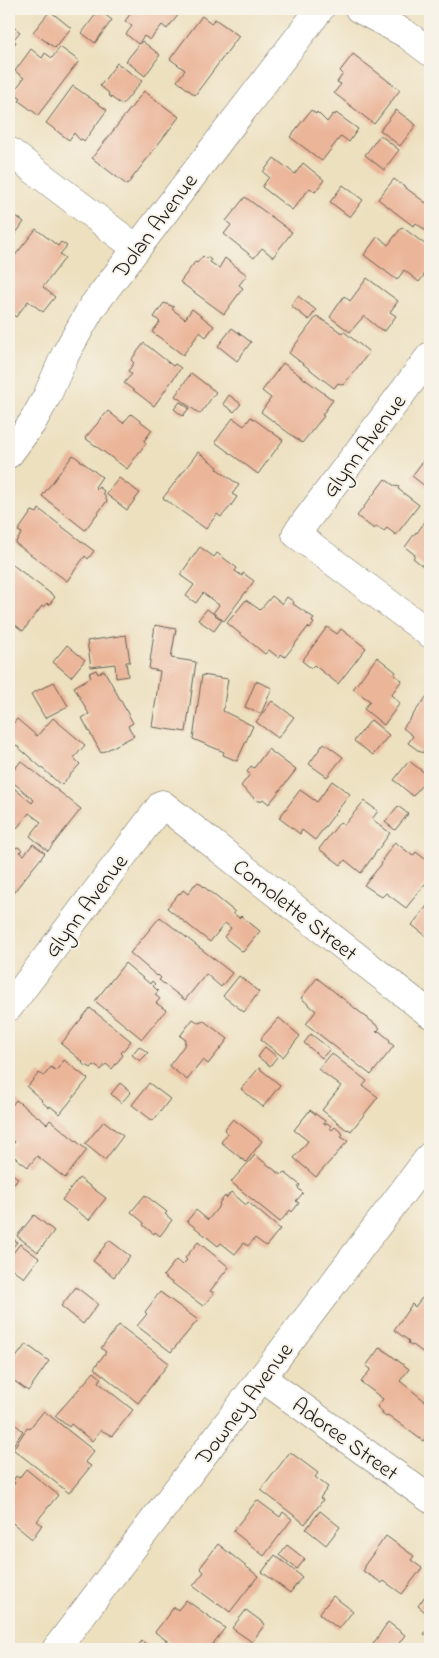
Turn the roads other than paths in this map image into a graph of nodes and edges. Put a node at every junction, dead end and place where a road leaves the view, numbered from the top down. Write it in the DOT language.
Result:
graph roads {
  1 [pos="320,9"];
  2 [pos="359,9"];
  3 [pos="430,52"];
  4 [pos="9,150"];
  5 [pos="136,248"];
  6 [pos="430,356"];
  7 [pos="9,454"];
  8 [pos="430,634"];
  9 [pos="162,804"];
  10 [pos="9,1007"];
  11 [pos="430,1014"];
  12 [pos="430,1156"];
  13 [pos="262,1378"];
  14 [pos="430,1499"];
  15 [pos="56,1649"];
  1 -- 5 [label="street, Dolan Avenue"];
  2 -- 3 [label="street"];
  4 -- 5 [label="street"];
  5 -- 7 [label="street, Dolan Avenue"];
  6 -- 8 [label="street, Glynn Avenue"];
  9 -- 10 [label="street, Glynn Avenue"];
  9 -- 11 [label="street, Comolette Street"];
  12 -- 13 [label="street, Downey Avenue"];
  13 -- 14 [label="street, Adoree Street"];
  13 -- 15 [label="street, Downey Avenue"];
}
